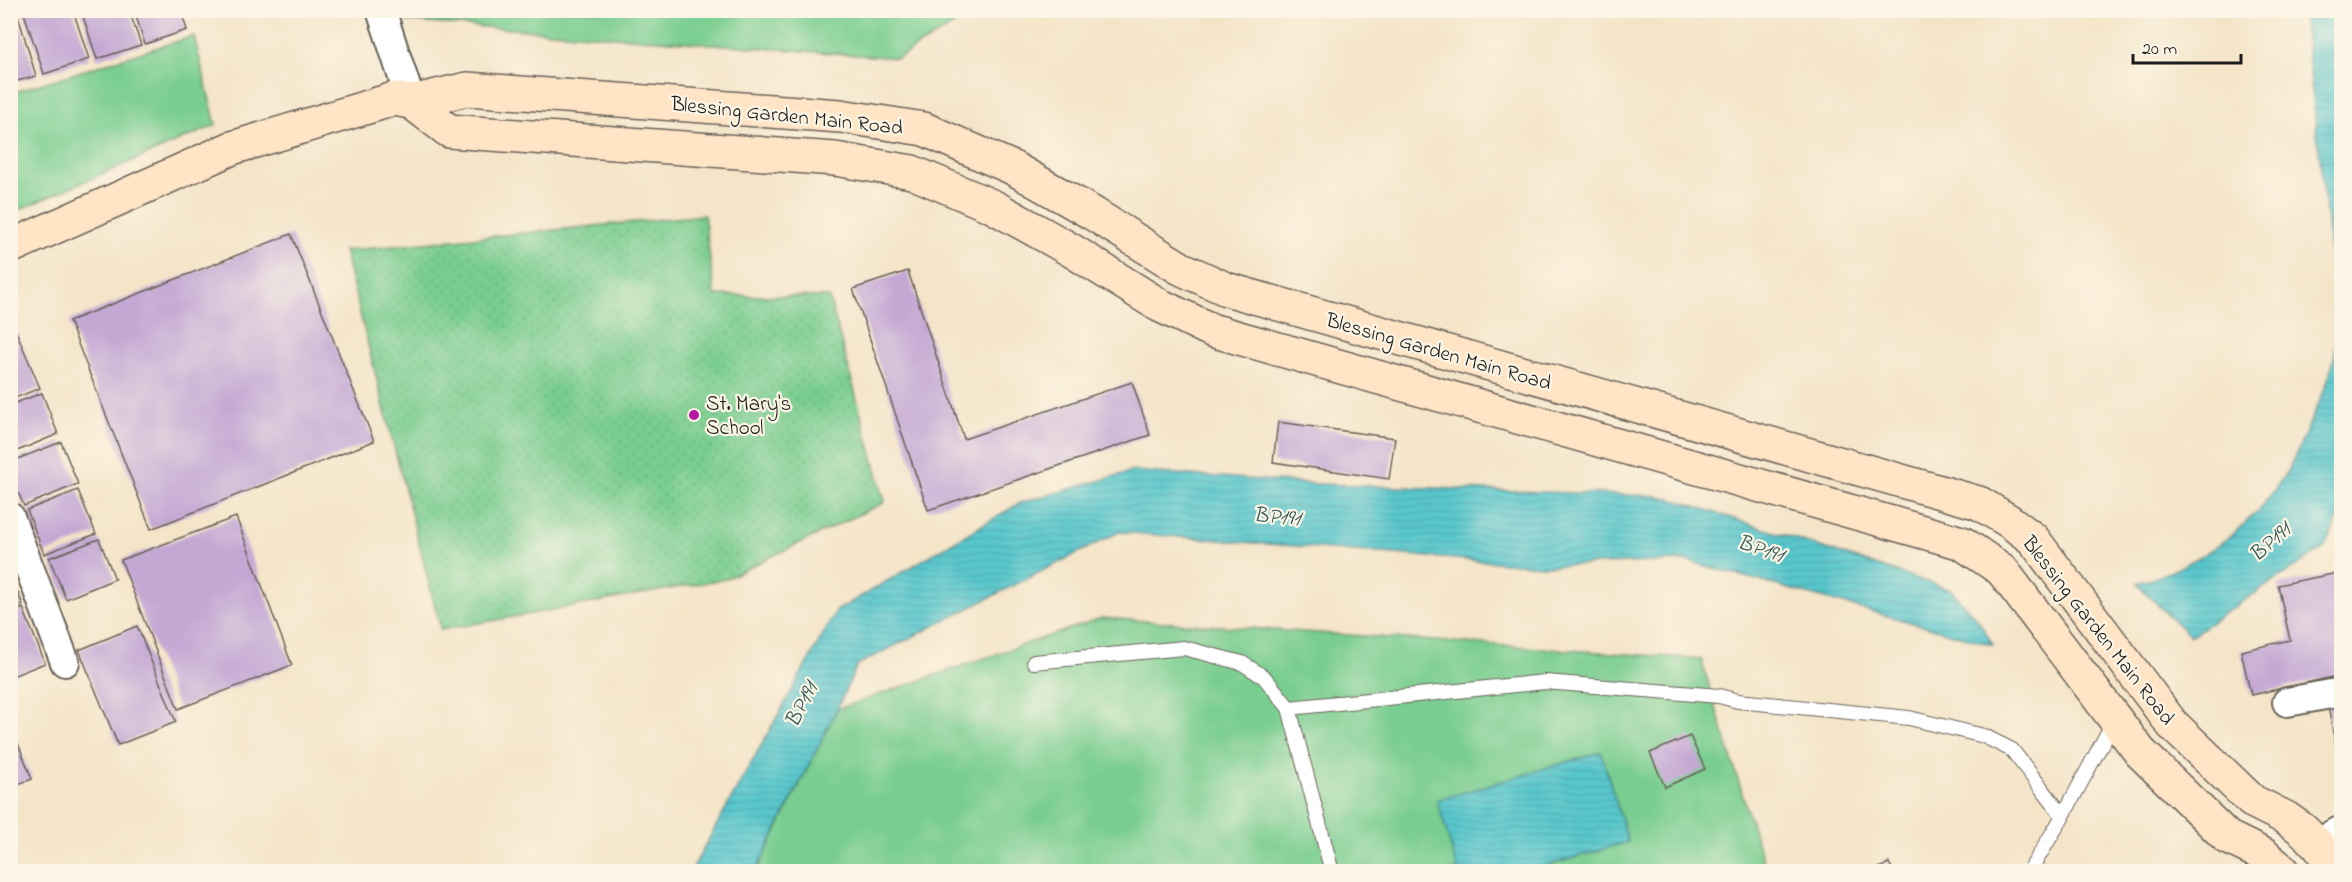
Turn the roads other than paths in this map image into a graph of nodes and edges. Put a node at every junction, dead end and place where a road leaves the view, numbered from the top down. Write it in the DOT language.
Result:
graph roads {
  1 [pos="381,10"];
  2 [pos="411,102"];
  3 [pos="10,248"];
  4 [pos="10,517"];
  5 [pos="64,662"];
  6 [pos="1034,662"];
  7 [pos="2342,692"];
  8 [pos="2287,702"];
  9 [pos="1288,708"];
  10 [pos="2115,719"];
  11 [pos="2063,816"];
  12 [pos="1332,872"];
  13 [pos="2029,872"];
  14 [pos="2284,872"];
  15 [pos="2336,872"];
  1 -- 2 [label="street"];
  2 -- 3 [label="main road, Blessing Garden Main Road"];
  2 -- 10 [label="main road, Blessing Garden Main Road"];
  2 -- 15 [label="main road, Blessing Garden Main Road"];
  4 -- 5 [label="street"];
  6 -- 9 [label="lane"];
  7 -- 8 [label="street"];
  9 -- 11 [label="lane"];
  9 -- 12 [label="lane"];
  10 -- 11 [label="lane"];
  10 -- 14 [label="main road, Blessing Garden Main Road"];
  11 -- 13 [label="lane"];
}
